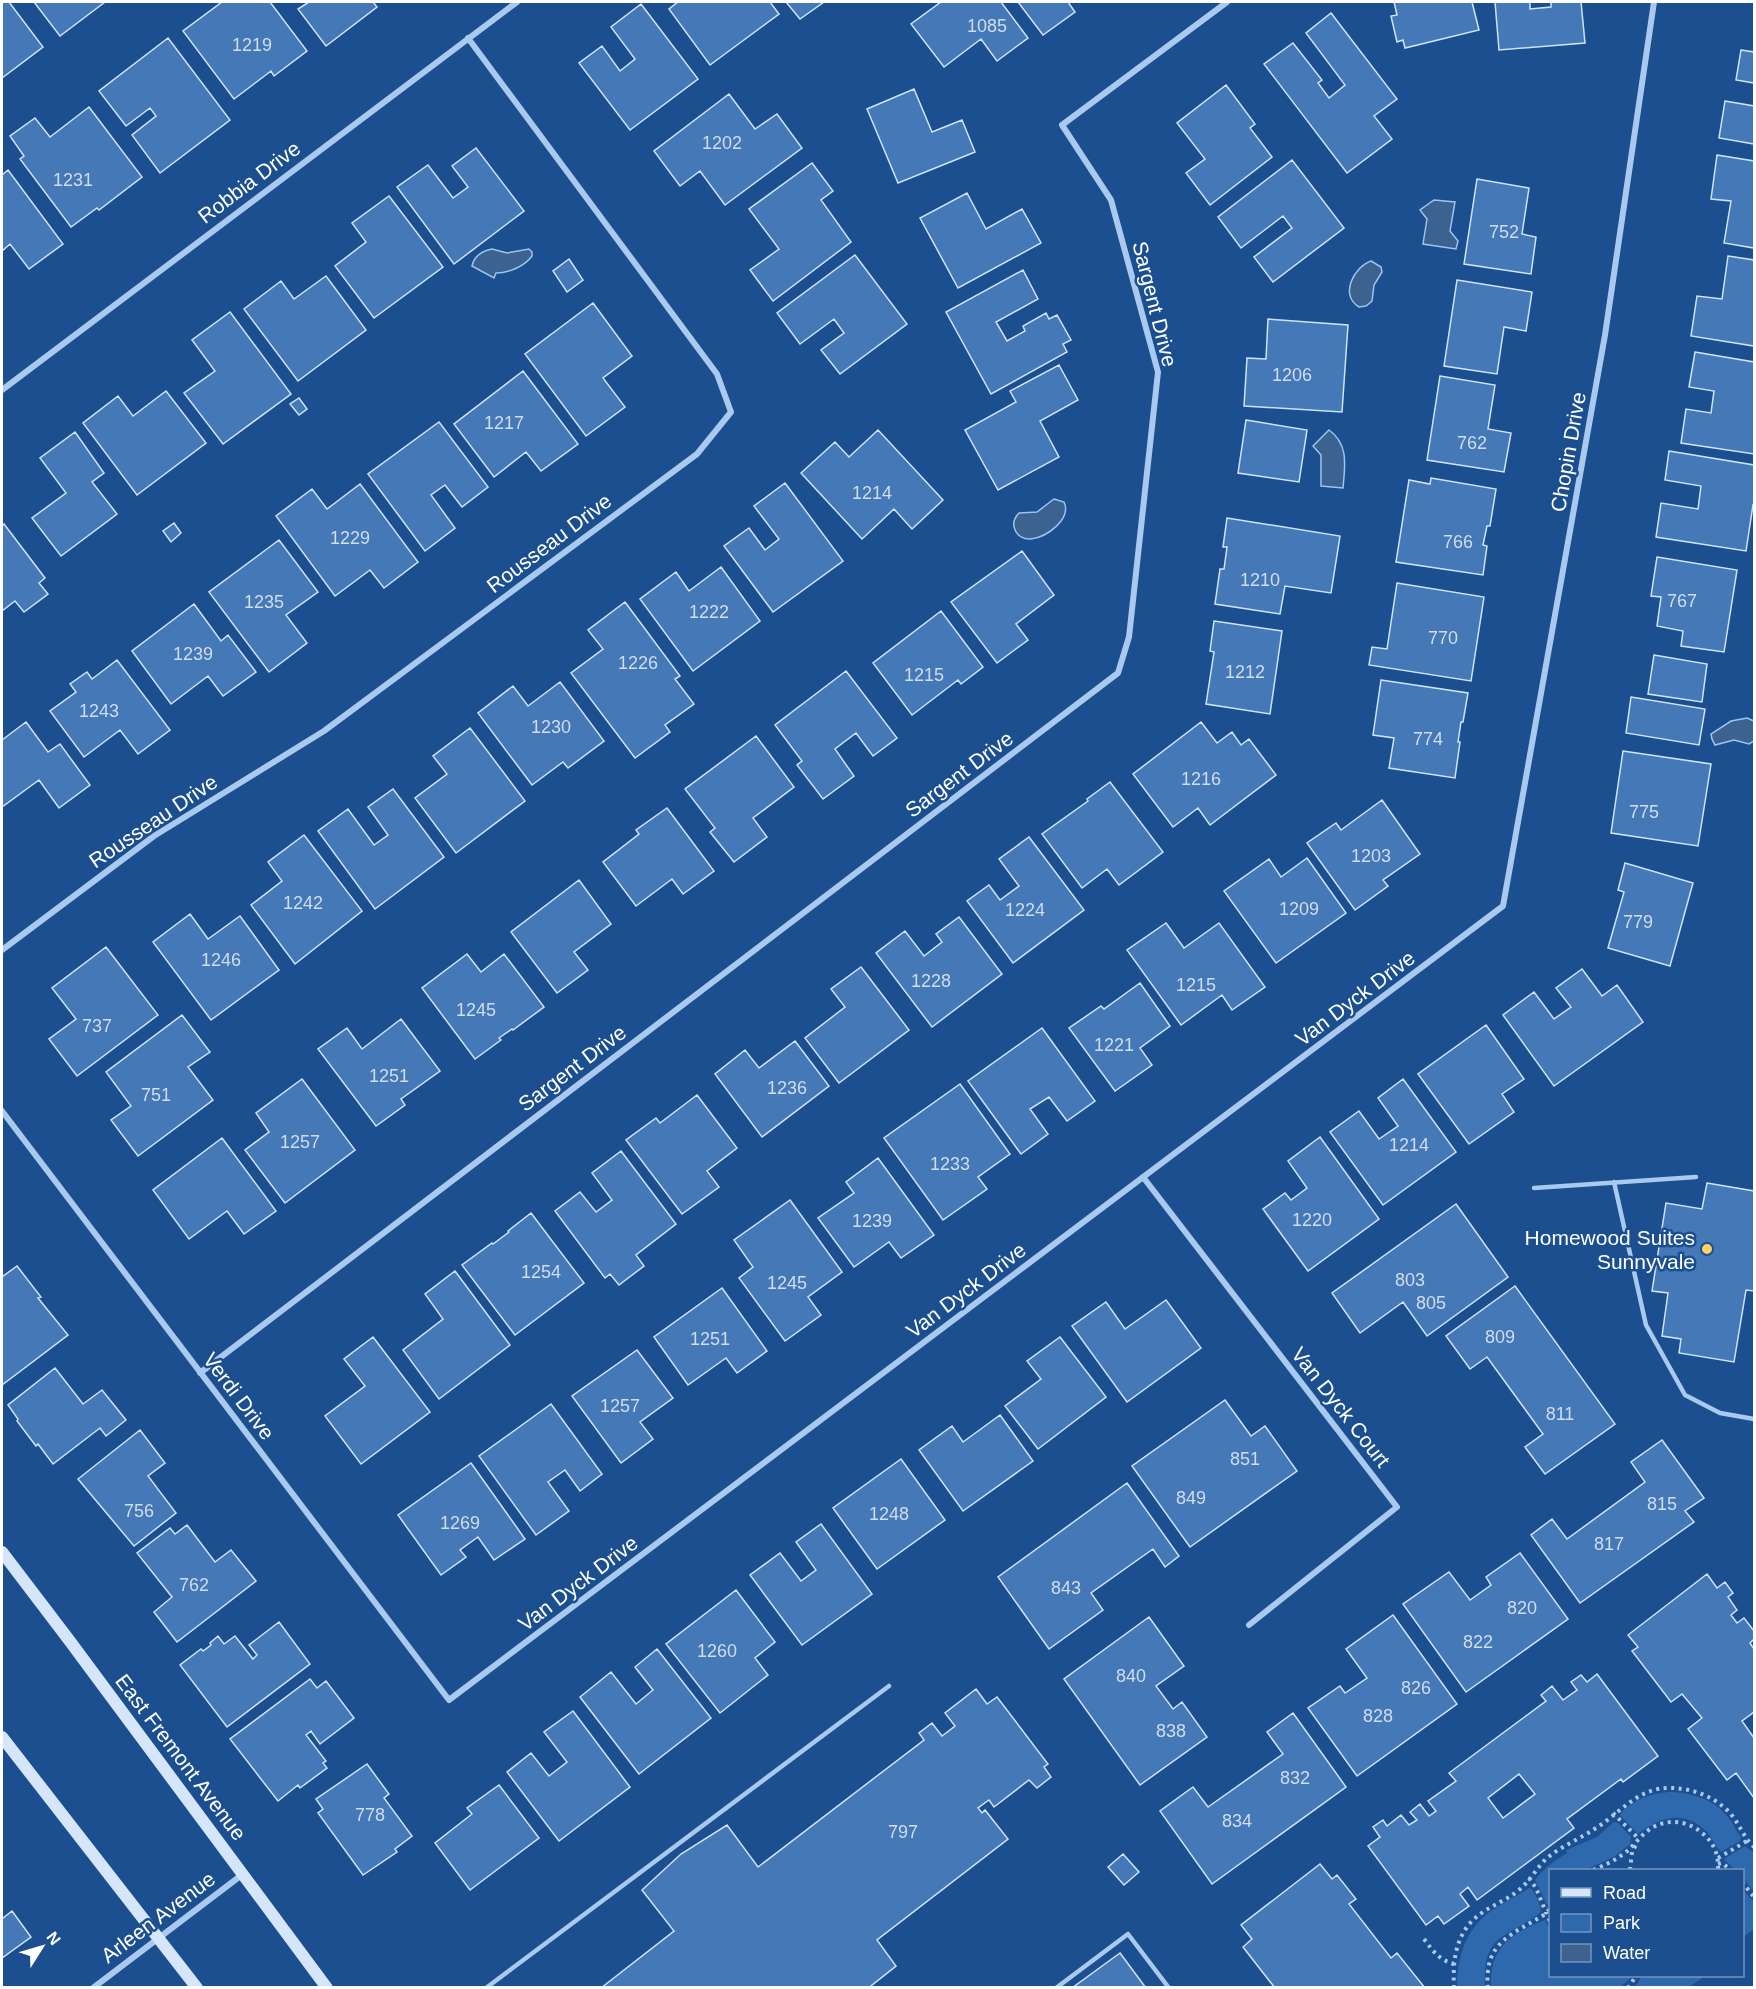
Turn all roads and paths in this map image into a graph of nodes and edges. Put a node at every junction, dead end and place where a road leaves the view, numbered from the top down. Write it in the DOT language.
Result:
graph roads {
  1 [pos="517,2"];
  2 [pos="1227,2"];
  3 [pos="1654,2"];
  4 [pos="468,38"];
  5 [pos="2,390"];
  6 [pos="1503,906"];
  7 [pos="2,950"];
  8 [pos="2,1111"];
  9 [pos="1143,1178"];
  10 [pos="1696,1178"];
  11 [pos="1614,1182"];
  12 [pos="1534,1188"];
  13 [pos="200,1373"];
  14 [pos="1755,1419"];
  15 [pos="2,1552"];
  16 [pos="1249,1625"];
  17 [pos="889,1686"];
  18 [pos="449,1700"];
  19 [pos="2,1737"];
  20 [pos="1614,1813"];
  21 [pos="1639,1839"];
  22 [pos="1747,1840"];
  23 [pos="1755,1847"];
  24 [pos="1718,1861"];
  25 [pos="1595,1869"];
  26 [pos="1630,1869"];
  27 [pos="1718,1869"];
  28 [pos="1730,1869"];
  29 [pos="243,1874"];
  30 [pos="1529,1878"];
  31 [pos="1744,1883"];
  32 [pos="1755,1897"];
  33 [pos="1549,1910"];
  34 [pos="1547,1913"];
  35 [pos="1549,1918"];
  36 [pos="158,1937"];
  37 [pos="1424,1939"];
  38 [pos="1454,1964"];
  39 [pos="93,1988"];
  40 [pos="196,1988"];
  41 [pos="327,1988"];
  42 [pos="486,1988"];
  43 [pos="1056,1988"];
  44 [pos="1169,1988"];
  45 [pos="1454,1988"];
  46 [pos="1488,1988"];
  1 -- 4 [label="street, Robbia Drive"];
  2 -- 13 [label="street, Sargent Drive"];
  3 -- 6 [label="street, Chopin Drive"];
  4 -- 5 [label="street, Robbia Drive"];
  4 -- 7 [label="street, Rousseau Drive"];
  6 -- 9 [label="street, Van Dyck Drive"];
  8 -- 13 [label="street, Verdi Drive"];
  9 -- 16 [label="street, Van Dyck Court"];
  9 -- 18 [label="street, Van Dyck Drive"];
  10 -- 11 [label="lane"];
  11 -- 12 [label="lane"];
  11 -- 14 [label="lane"];
  13 -- 18 [label="street, Verdi Drive"];
  15 -- 29 [label="main road, East Fremont Avenue"];
  17 -- 42 [label="lane"];
  19 -- 36 [label="main road"];
  20 -- 21 [label="path"];
  20 -- 22 [label="path"];
  20 -- 30 [label="path"];
  21 -- 24 [label="path"];
  21 -- 25 [label="path"];
  21 -- 26 [label="path"];
  22 -- 23 [label="path"];
  22 -- 24 [label="path"];
  24 -- 27 [label="path"];
  24 -- 28 [label="path"];
  29 -- 36 [label="street, Arleen Avenue"];
  29 -- 41 [label="main road, East Fremont Avenue"];
  30 -- 34 [label="path"];
  30 -- 38 [label="path"];
  31 -- 32 [label="path"];
  33 -- 34 [label="path"];
  34 -- 35 [label="path"];
  34 -- 46 [label="path"];
  36 -- 39 [label="street, Arleen Avenue"];
  36 -- 40 [label="main road"];
  37 -- 38 [label="path"];
  38 -- 45 [label="path"];
  43 -- 44 [label="lane"];
}
